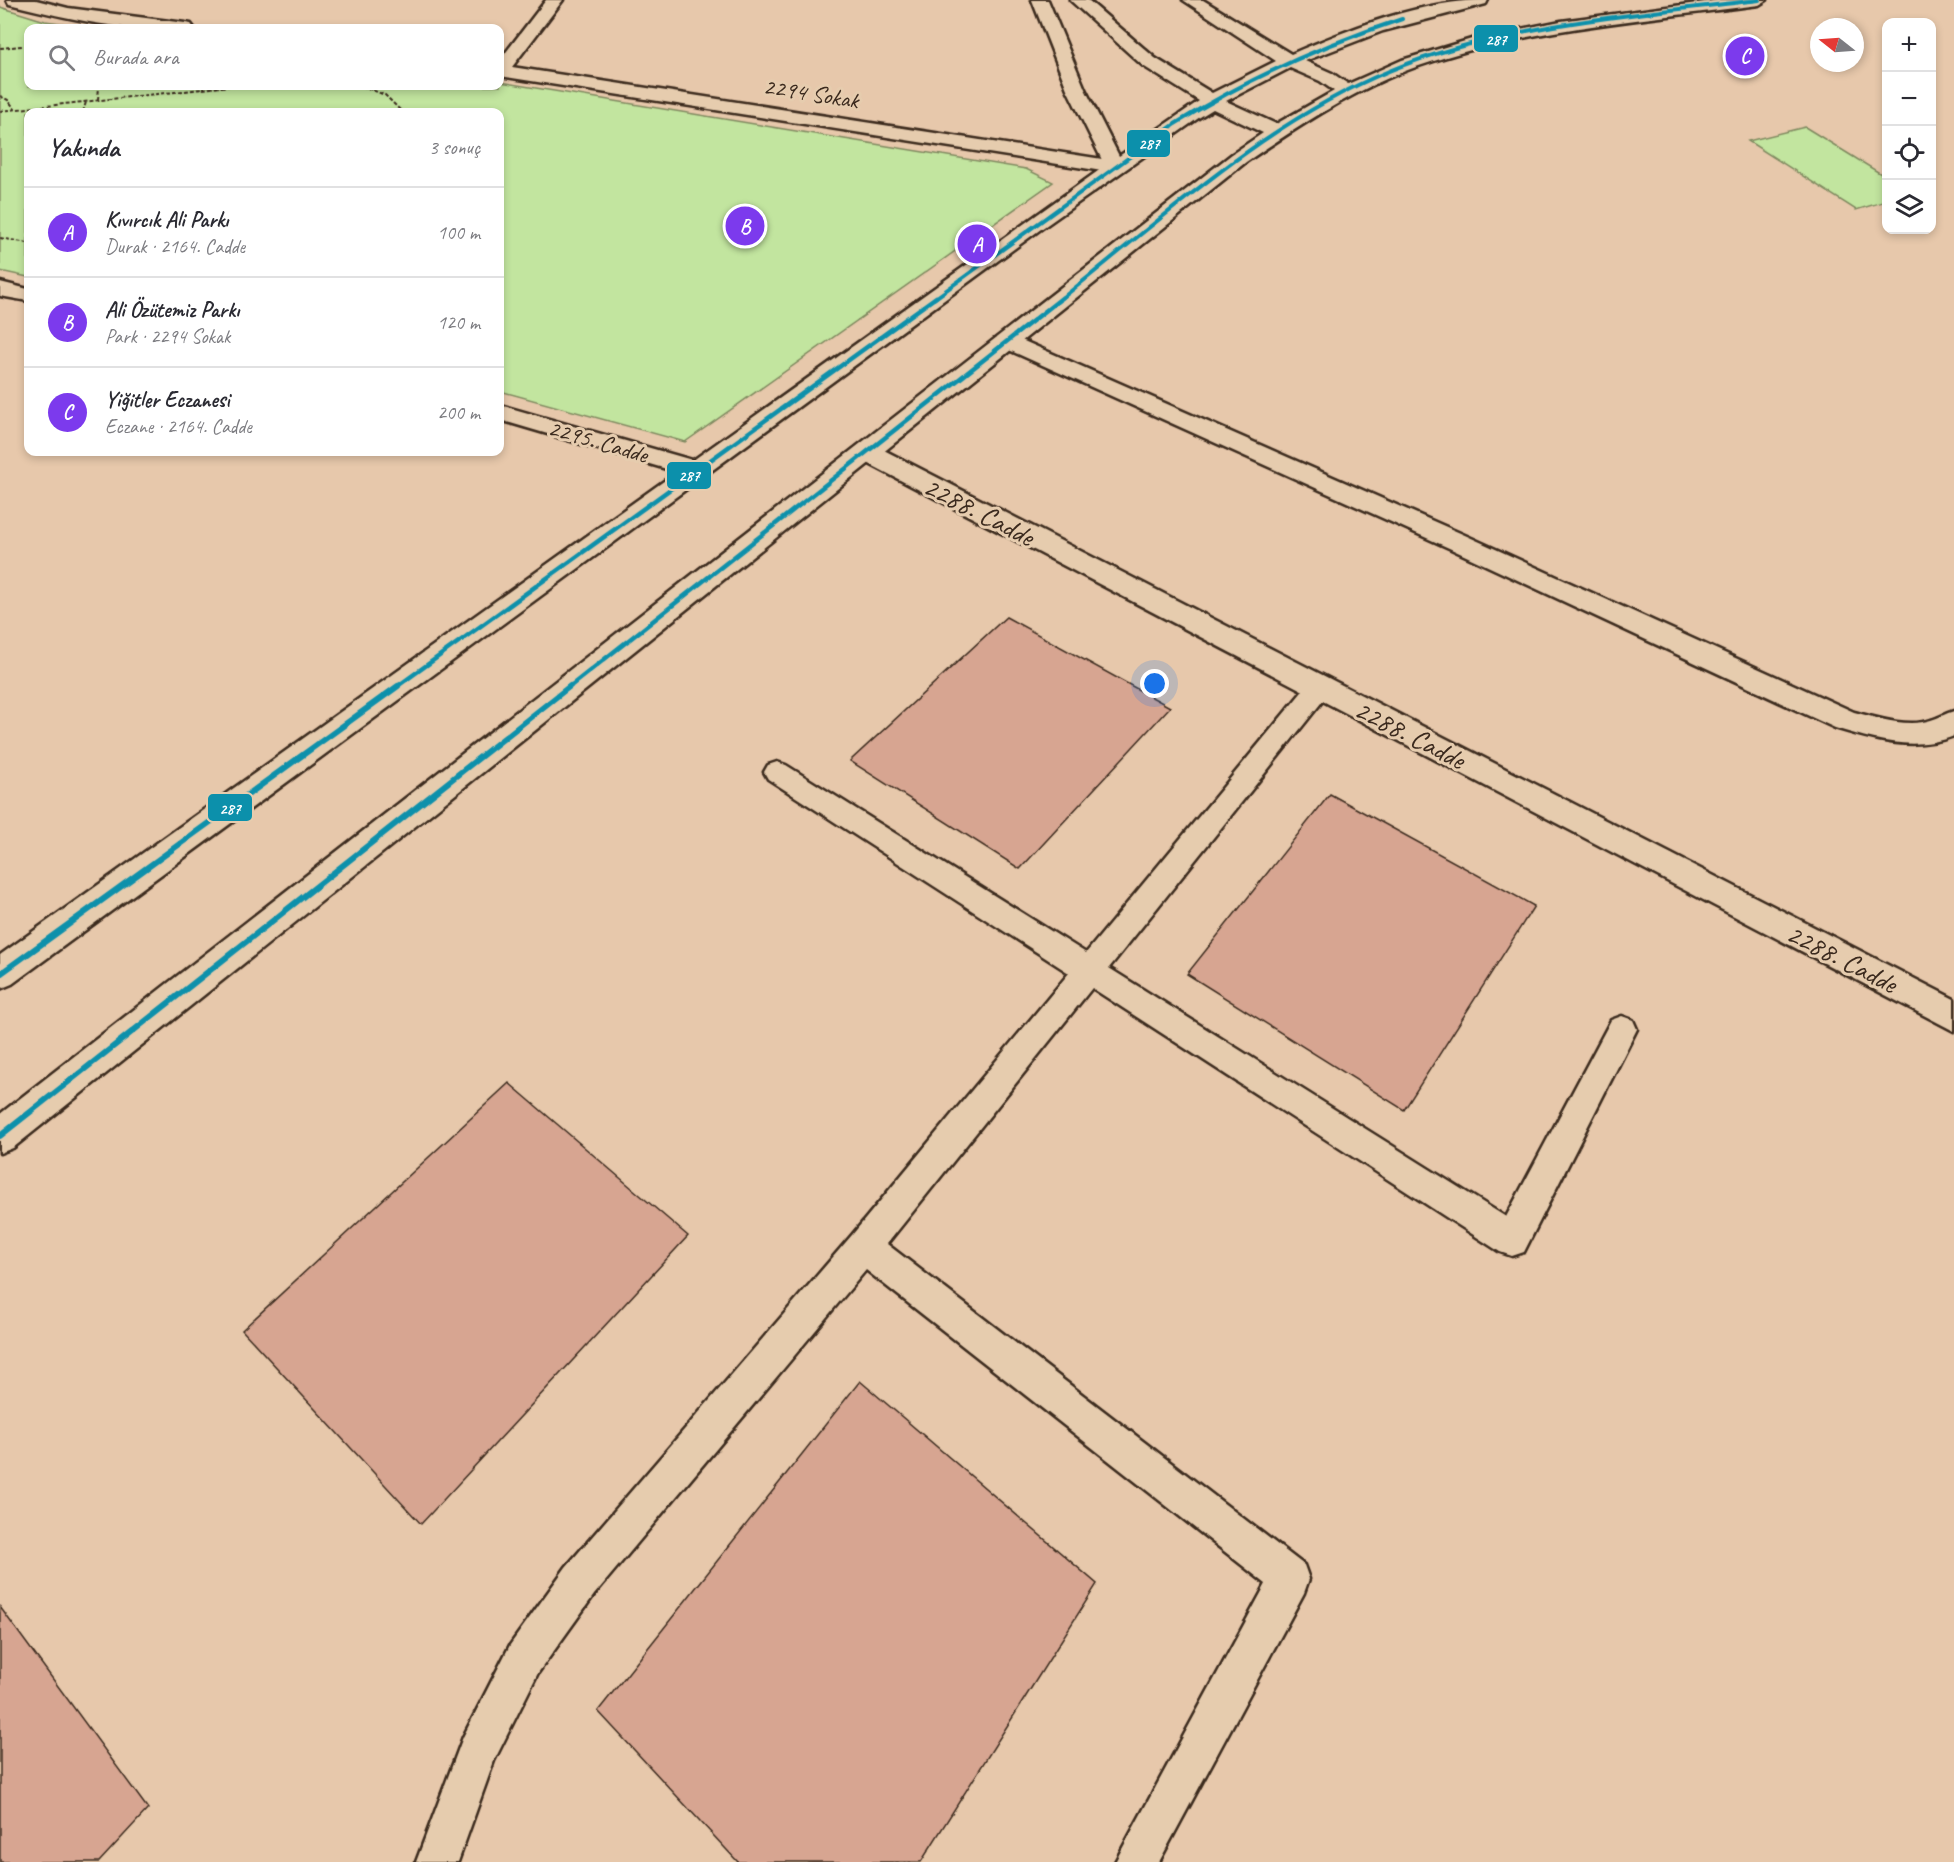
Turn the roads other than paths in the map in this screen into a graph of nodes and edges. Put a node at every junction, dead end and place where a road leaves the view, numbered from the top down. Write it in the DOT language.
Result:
graph roads {
  1 [pos="555,0"];
  2 [pos="1040,0"];
  3 [pos="1078,0"];
  4 [pos="1191,0"];
  5 [pos="1480,0"];
  6 [pos="1759,0"];
  7 [pos="24,1"];
  8 [pos="154,24"];
  9 [pos="1289,61"];
  10 [pos="504,65"];
  11 [pos="504,71"];
  12 [pos="1346,92"];
  13 [pos="1212,101"];
  14 [pos="1277,132"];
  15 [pos="1114,167"];
  16 [pos="0,289"];
  17 [pos="24,294"];
  18 [pos="1008,341"];
  19 [pos="504,413"];
  20 [pos="867,452"];
  21 [pos="697,470"];
  22 [pos="1320,687"];
  23 [pos="1954,722"];
  24 [pos="777,772"];
  25 [pos="1089,970"];
  26 [pos="0,974"];
  27 [pos="1954,1016"];
  28 [pos="1622,1029"];
  29 [pos="0,1136"];
  30 [pos="864,1247"];
  31 [pos="437,1862"];
  32 [pos="1136,1862"];
  1 -- 10 [label="street"];
  2 -- 15 [label="street"];
  3 -- 13 [label="street"];
  4 -- 9 [label="street"];
  5 -- 9 [label="street"];
  6 -- 12 [label="street"];
  7 -- 8 [label="street"];
  9 -- 12 [label="street"];
  9 -- 13 [label="street"];
  11 -- 15 [label="street, 2294 Sokak"];
  12 -- 14 [label="street"];
  13 -- 14 [label="street"];
  13 -- 15 [label="street"];
  14 -- 18 [label="street"];
  15 -- 21 [label="street"];
  16 -- 17 [label="street"];
  18 -- 20 [label="street"];
  18 -- 23 [label="street"];
  19 -- 21 [label="street, 2295. Cadde"];
  20 -- 22 [label="street, 2288. Cadde"];
  20 -- 29 [label="street"];
  21 -- 26 [label="street"];
  22 -- 25 [label="lane"];
  22 -- 27 [label="street, 2288. Cadde"];
  24 -- 25 [label="lane"];
  25 -- 28 [label="lane"];
  25 -- 30 [label="lane"];
  30 -- 31 [label="lane"];
  30 -- 32 [label="lane"];
}
